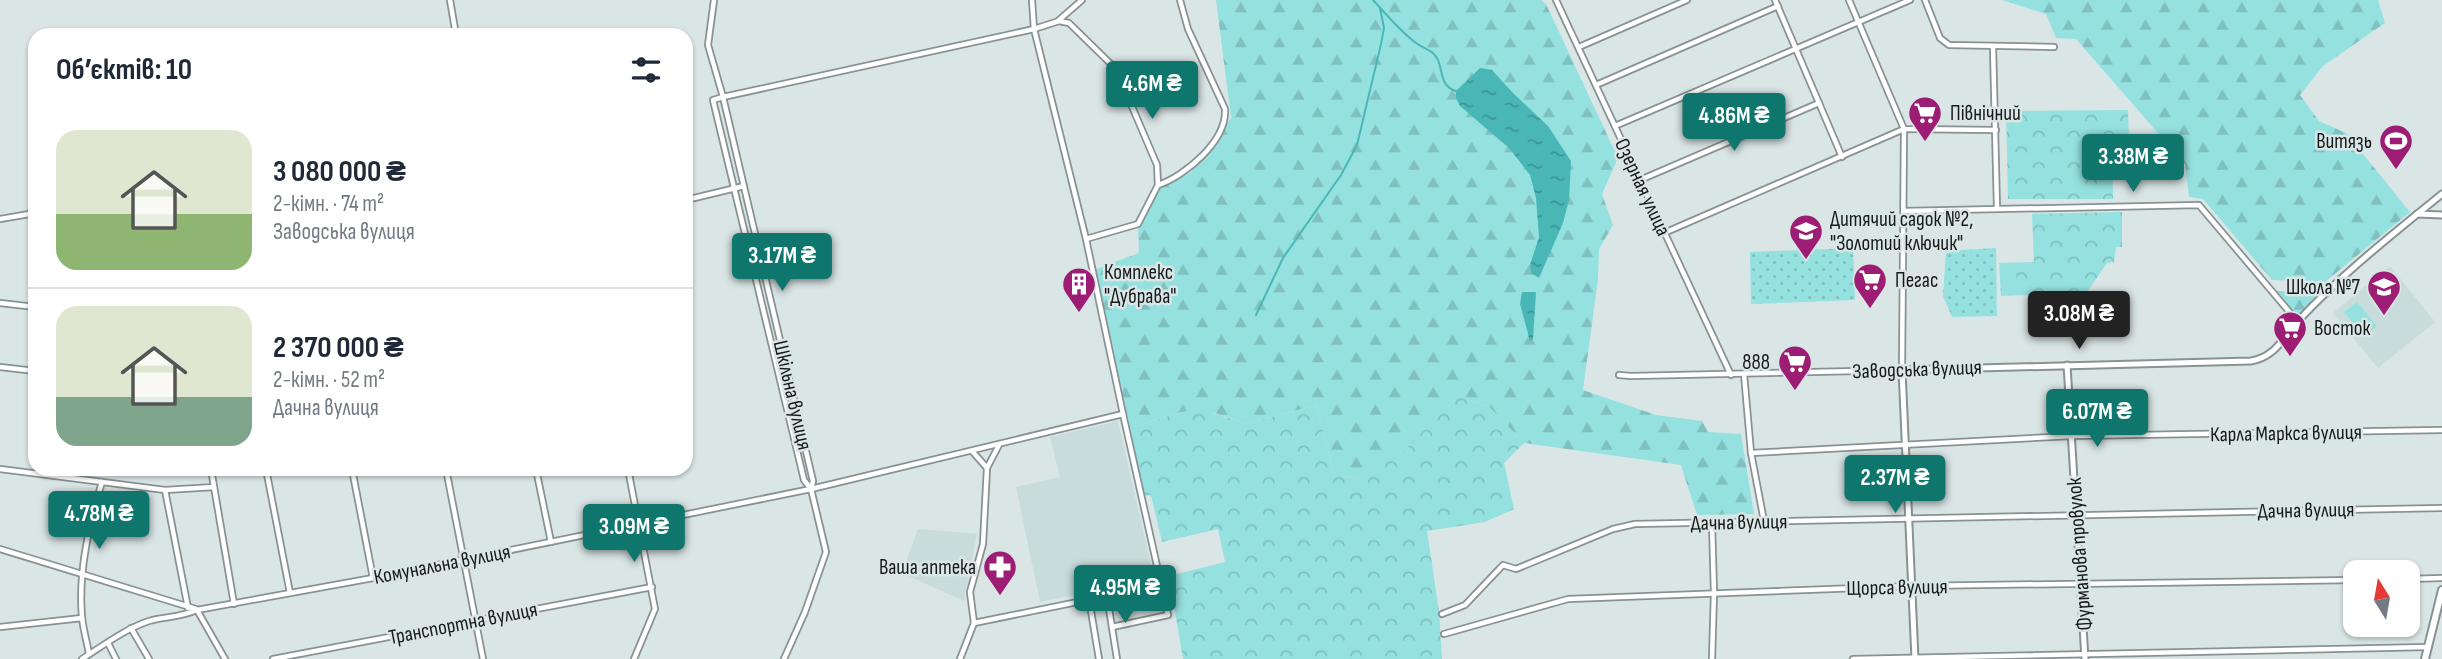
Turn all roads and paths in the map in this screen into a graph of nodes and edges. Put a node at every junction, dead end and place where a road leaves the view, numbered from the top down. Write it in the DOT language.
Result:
graph roads {
  1 [pos="450,0"];
  2 [pos="714,0"];
  3 [pos="1032,0"];
  4 [pos="1082,0"];
  5 [pos="1180,0"];
  6 [pos="1687,0"];
  7 [pos="1775,0"];
  8 [pos="1849,0"];
  9 [pos="1910,0"];
  10 [pos="1925,0"];
  11 [pos="1558,1"];
  12 [pos="1778,6"];
  13 [pos="1059,21"];
  14 [pos="1859,22"];
  15 [pos="455,28"];
  16 [pos="1034,29"];
  17 [pos="1579,47"];
  18 [pos="1993,47"];
  19 [pos="2054,47"];
  20 [pos="1796,49"];
  21 [pos="1596,85"];
  22 [pos="723,97"];
  23 [pos="1819,103"];
  24 [pos="1615,126"];
  25 [pos="1904,129"];
  26 [pos="1996,130"];
  27 [pos="1842,157"];
  28 [pos="1640,180"];
  29 [pos="1158,185"];
  30 [pos="744,187"];
  31 [pos="734,189"];
  32 [pos="2442,194"];
  33 [pos="693,198"];
  34 [pos="1997,208"];
  35 [pos="1904,211"];
  36 [pos="28,214"];
  37 [pos="2417,214"];
  38 [pos="2442,215"];
  39 [pos="0,219"];
  40 [pos="1664,233"];
  41 [pos="1086,239"];
  42 [pos="0,303"];
  43 [pos="28,306"];
  44 [pos="2297,321"];
  45 [pos="2067,365"];
  46 [pos="0,367"];
  47 [pos="28,370"];
  48 [pos="1902,370"];
  49 [pos="1744,374"];
  50 [pos="1619,375"];
  51 [pos="1731,375"];
  52 [pos="1123,414"];
  53 [pos="2442,430"];
  54 [pos="2071,436"];
  55 [pos="999,444"];
  56 [pos="1903,445"];
  57 [pos="972,451"];
  58 [pos="1752,453"];
  59 [pos="987,468"];
  60 [pos="0,470"];
  61 [pos="28,473"];
  62 [pos="51,476"];
  63 [pos="212,476"];
  64 [pos="267,476"];
  65 [pos="353,476"];
  66 [pos="447,476"];
  67 [pos="537,476"];
  68 [pos="629,476"];
  69 [pos="102,482"];
  70 [pos="214,487"];
  71 [pos="811,489"];
  72 [pos="165,490"];
  73 [pos="2442,508"];
  74 [pos="2077,514"];
  75 [pos="1908,518"];
  76 [pos="1764,522"];
  77 [pos="1712,523"];
  78 [pos="639,524"];
  79 [pos="551,542"];
  80 [pos="0,549"];
  81 [pos="463,560"];
  82 [pos="83,573"];
  83 [pos="373,578"];
  84 [pos="2442,578"];
  85 [pos="2420,579"];
  86 [pos="2343,580"];
  87 [pos="1161,585"];
  88 [pos="2082,585"];
  89 [pos="1912,586"];
  90 [pos="652,587"];
  91 [pos="2442,590"];
  92 [pos="289,593"];
  93 [pos="1714,593"];
  94 [pos="1107,596"];
  95 [pos="1089,599"];
  96 [pos="234,604"];
  97 [pos="188,608"];
  98 [pos="197,610"];
  99 [pos="1442,614"];
  100 [pos="82,618"];
  101 [pos="475,621"];
  102 [pos="974,623"];
  103 [pos="0,627"];
  104 [pos="1112,627"];
  105 [pos="131,628"];
  106 [pos="1444,634"];
  107 [pos="107,643"];
  108 [pos="2428,647"];
  109 [pos="89,654"];
  110 [pos="2085,656"];
  111 [pos="1915,658"];
  112 [pos="82,659"];
  113 [pos="116,659"];
  114 [pos="149,659"];
  115 [pos="225,659"];
  116 [pos="274,659"];
  117 [pos="483,659"];
  118 [pos="634,659"];
  119 [pos="784,659"];
  120 [pos="960,659"];
  121 [pos="1099,659"];
  122 [pos="1117,659"];
  123 [pos="1712,659"];
  124 [pos="1853,659"];
  125 [pos="2425,659"];
  1 -- 15 [label="street"];
  2 -- 22 [label="street, Шкільна вулиця"];
  3 -- 16 [label="street"];
  4 -- 13 [label="street"];
  5 -- 29 [label="street"];
  6 -- 17 [label="street"];
  7 -- 12 [label="street"];
  8 -- 14 [label="street"];
  9 -- 14 [label="street"];
  10 -- 18 [label="street"];
  11 -- 17 [label="street, Озерная улица"];
  12 -- 20 [label="street"];
  12 -- 21 [label="street"];
  13 -- 16 [label="street"];
  13 -- 29 [label="street"];
  14 -- 20 [label="street"];
  14 -- 25 [label="street"];
  16 -- 22 [label="street"];
  16 -- 41 [label="street"];
  17 -- 21 [label="street, Озерная улица"];
  18 -- 19 [label="street"];
  18 -- 26 [label="street"];
  20 -- 23 [label="street"];
  20 -- 24 [label="street"];
  21 -- 24 [label="street, Озерная улица"];
  22 -- 30 [label="street, Шкільна вулиця"];
  22 -- 31 [label="street, Шкільна вулиця"];
  23 -- 27 [label="street"];
  23 -- 28 [label="street"];
  24 -- 28 [label="street, Озерная улица"];
  25 -- 26 [label="street"];
  25 -- 27 [label="street"];
  25 -- 35 [label="street"];
  26 -- 34 [label="street"];
  27 -- 40 [label="street"];
  28 -- 40 [label="street, Озерная улица"];
  29 -- 41 [label="street"];
  30 -- 31 [label="street"];
  30 -- 71 [label="street, Шкільна вулиця"];
  31 -- 33 [label="street"];
  31 -- 71 [label="street, Шкільна вулиця"];
  32 -- 37 [label="street"];
  34 -- 35 [label="street"];
  34 -- 44 [label="street"];
  35 -- 48 [label="street"];
  36 -- 39 [label="street"];
  37 -- 38 [label="street"];
  37 -- 44 [label="street"];
  40 -- 51 [label="street, Озерная улица"];
  41 -- 52 [label="street"];
  42 -- 43 [label="street"];
  44 -- 45 [label="street, Заводська вулиця"];
  45 -- 48 [label="street, Заводська вулиця"];
  45 -- 54 [label="street, Фурманова провулок"];
  46 -- 47 [label="street"];
  48 -- 49 [label="street, Заводська вулиця"];
  48 -- 56 [label="street"];
  49 -- 51 [label="street, Заводська вулиця"];
  49 -- 58 [label="street"];
  50 -- 51 [label="street, Заводська вулиця"];
  52 -- 55 [label="street, Комунальна вулиця"];
  52 -- 87 [label="street"];
  53 -- 54 [label="street, Карла Маркса вулиця"];
  54 -- 56 [label="street, Карла Маркса вулиця"];
  54 -- 74 [label="street, Фурманова провулок"];
  55 -- 57 [label="street, Комунальна вулиця"];
  55 -- 59 [label="street"];
  56 -- 58 [label="street, Карла Маркса вулиця"];
  56 -- 75 [label="street"];
  57 -- 59 [label="street"];
  57 -- 71 [label="street, Комунальна вулиця"];
  58 -- 76 [label="street"];
  59 -- 102 [label="street"];
  60 -- 61 [label="street"];
  62 -- 69 [label="street"];
  63 -- 70 [label="street"];
  64 -- 92 [label="street"];
  65 -- 83 [label="street"];
  66 -- 81 [label="street"];
  67 -- 79 [label="street"];
  68 -- 78 [label="street"];
  69 -- 72 [label="street"];
  69 -- 82 [label="street"];
  70 -- 72 [label="street"];
  70 -- 96 [label="street"];
  71 -- 78 [label="street, Комунальна вулиця"];
  71 -- 119 [label="street, Шкільна вулиця"];
  72 -- 97 [label="street"];
  73 -- 74 [label="street, Дачна вулиця"];
  74 -- 75 [label="street, Дачна вулиця"];
  74 -- 88 [label="street, Фурманова провулок"];
  75 -- 76 [label="street, Дачна вулиця"];
  75 -- 89 [label="street"];
  76 -- 77 [label="street, Дачна вулиця"];
  77 -- 93 [label="street"];
  77 -- 99 [label="street, Дачна вулиця"];
  78 -- 79 [label="street, Комунальна вулиця"];
  78 -- 90 [label="street"];
  79 -- 81 [label="street, Комунальна вулиця"];
  80 -- 82 [label="street"];
  81 -- 83 [label="street, Комунальна вулиця"];
  81 -- 101 [label="street"];
  82 -- 97 [label="street"];
  82 -- 100 [label="street"];
  83 -- 92 [label="street, Комунальна вулиця"];
  84 -- 85 [label="street"];
  86 -- 88 [label="street, Щорса вулиця"];
  87 -- 94 [label="street"];
  87 -- 104 [label="street"];
  88 -- 89 [label="street, Щорса вулиця"];
  88 -- 110 [label="street, Фурманова провулок"];
  89 -- 93 [label="street, Щорса вулиця"];
  89 -- 111 [label="street"];
  90 -- 101 [label="street, Транспортна вулиця"];
  90 -- 118 [label="street"];
  91 -- 108 [label="main road"];
  92 -- 96 [label="street, Комунальна вулиця"];
  93 -- 106 [label="street, Щорса вулиця"];
  93 -- 123 [label="street"];
  94 -- 95 [label="street"];
  94 -- 104 [label="street"];
  95 -- 102 [label="street"];
  95 -- 121 [label="street"];
  96 -- 98 [label="street, Комунальна вулиця"];
  97 -- 98 [label="street"];
  98 -- 105 [label="street, Комунальна вулиця"];
  98 -- 115 [label="street"];
  100 -- 103 [label="street"];
  100 -- 109 [label="street"];
  101 -- 116 [label="street, Транспортна вулиця"];
  101 -- 117 [label="street"];
  102 -- 120 [label="street"];
  104 -- 122 [label="street"];
  105 -- 107 [label="street, Комунальна вулиця"];
  105 -- 114 [label="street"];
  107 -- 109 [label="street, Комунальна вулиця"];
  107 -- 113 [label="street"];
  108 -- 110 [label="street"];
  108 -- 125 [label="main road"];
  109 -- 112 [label="street, Комунальна вулиця"];
  110 -- 111 [label="street"];
  111 -- 124 [label="street"];
}
